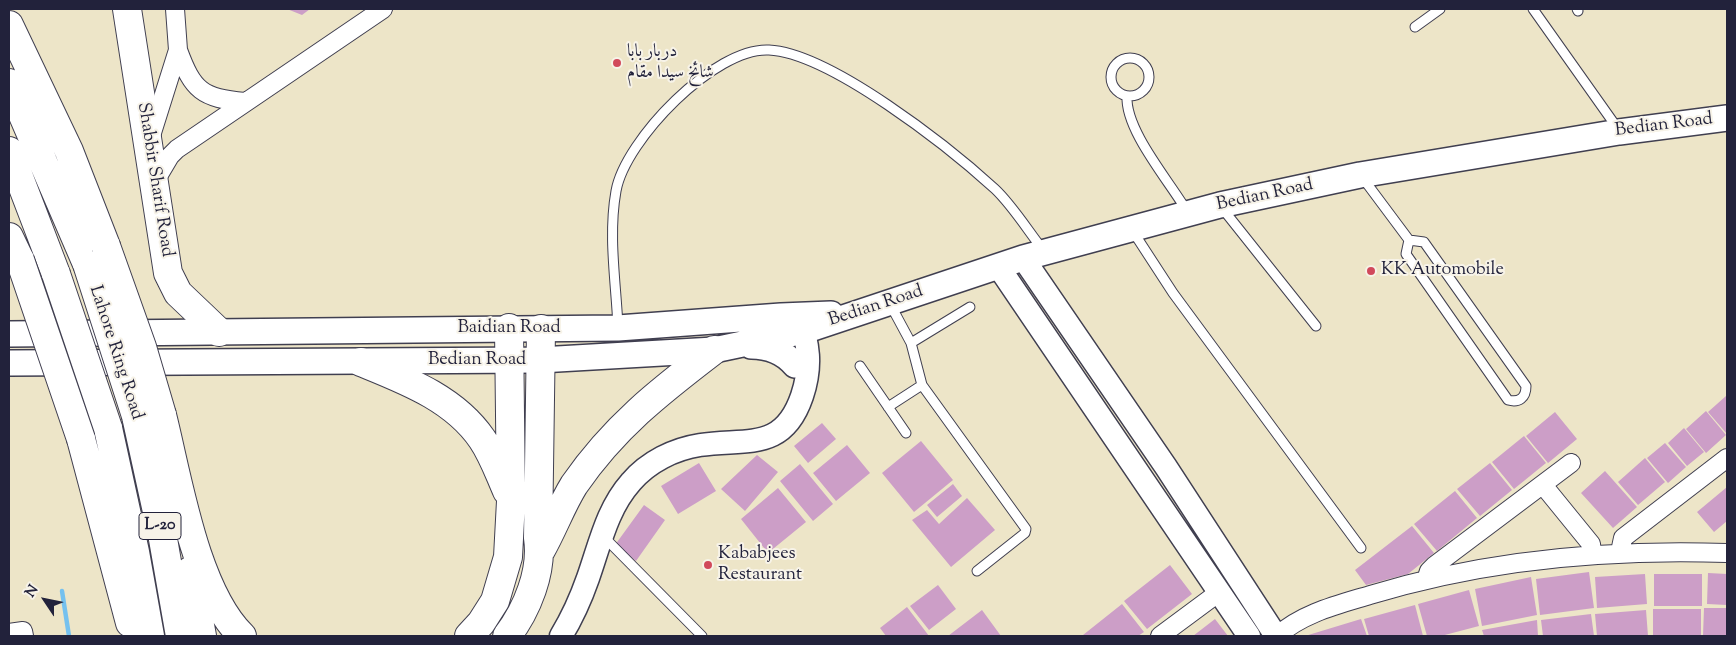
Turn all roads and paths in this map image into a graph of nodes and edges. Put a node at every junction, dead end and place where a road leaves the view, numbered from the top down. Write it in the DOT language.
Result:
graph roads {
  1 [pos="127,9"];
  2 [pos="174,9"];
  3 [pos="383,9"];
  4 [pos="1440,9"];
  5 [pos="1533,9"];
  6 [pos="9,25"];
  7 [pos="1415,27"];
  8 [pos="178,50"];
  9 [pos="9,83"];
  10 [pos="1127,96"];
  11 [pos="245,102"];
  12 [pos="1727,118"];
  13 [pos="1619,132"];
  14 [pos="148,145"];
  15 [pos="9,151"];
  16 [pos="1360,175"];
  17 [pos="154,183"];
  18 [pos="1220,205"];
  19 [pos="1188,213"];
  20 [pos="1132,230"];
  21 [pos="1409,240"];
  22 [pos="15,249"];
  23 [pos="1034,256"];
  24 [pos="998,266"];
  25 [pos="890,304"];
  26 [pos="970,307"];
  27 [pos="792,324"];
  28 [pos="1316,326"];
  29 [pos="509,328"];
  30 [pos="618,328"];
  31 [pos="541,329"];
  32 [pos="219,332"];
  33 [pos="9,334"];
  34 [pos="911,343"];
  35 [pos="742,346"];
  36 [pos="714,350"];
  37 [pos="509,360"];
  38 [pos="540,360"];
  39 [pos="361,362"];
  40 [pos="9,363"];
  41 [pos="795,365"];
  42 [pos="860,366"];
  43 [pos="922,384"];
  44 [pos="803,393"];
  45 [pos="888,407"];
  46 [pos="149,415"];
  47 [pos="906,434"];
  48 [pos="1727,458"];
  49 [pos="1571,463"];
  50 [pos="1166,467"];
  51 [pos="1146,482"];
  52 [pos="1543,485"];
  53 [pos="511,501"];
  54 [pos="183,502"];
  55 [pos="601,534"];
  56 [pos="1360,548"];
  57 [pos="540,551"];
  58 [pos="1620,552"];
  59 [pos="1727,553"];
  60 [pos="1592,554"];
  61 [pos="1230,563"];
  62 [pos="977,570"];
  63 [pos="1426,580"];
  64 [pos="1213,586"];
  65 [pos="133,636"];
  66 [pos="150,636"];
  67 [pos="180,636"];
  68 [pos="202,636"];
  69 [pos="242,636"];
  70 [pos="469,636"];
  71 [pos="508,636"];
  72 [pos="561,636"];
  73 [pos="702,636"];
  74 [pos="1160,636"];
  75 [pos="1249,636"];
  76 [pos="1276,636"];
  1 -- 14 [label="main road, Shabbir Sharif Road"];
  2 -- 8 [label="street"];
  3 -- 11 [label="street"];
  4 -- 7 [label="lane"];
  5 -- 13 [label="lane"];
  6 -- 46 [label="main road, bridge"];
  8 -- 11 [label="street"];
  8 -- 14 [label="street"];
  9 -- 46 [label="main road, Lahore Ring Road / L-20, bridge"];
  10 -- 10 [label="lane"];
  10 -- 19 [label="lane"];
  11 -- 17 [label="street"];
  12 -- 13 [label="main road, Bedian Road"];
  13 -- 16 [label="main road, Bedian Road"];
  14 -- 17 [label="main road, Shabbir Sharif Road"];
  15 -- 66 [label="main road, Lahore Ring Road / L-20, bridge"];
  16 -- 18 [label="main road, Bedian Road"];
  16 -- 21 [label="lane"];
  17 -- 32 [label="main road, Shabbir Sharif Road"];
  18 -- 19 [label="main road, Bedian Road"];
  18 -- 28 [label="lane"];
  19 -- 20 [label="main road, Bedian Road"];
  20 -- 23 [label="main road, Bedian Road"];
  20 -- 56 [label="lane"];
  21 -- 21 [label="lane"];
  22 -- 65 [label="main road, bridge"];
  23 -- 24 [label="main road, Bedian Road"];
  23 -- 30 [label="lane"];
  23 -- 50 [label="street"];
  24 -- 25 [label="main road, Bedian Road"];
  24 -- 51 [label="street"];
  25 -- 27 [label="main road, Bedian Road"];
  25 -- 34 [label="lane"];
  26 -- 34 [label="lane"];
  27 -- 30 [label="main road, Baidian Road"];
  27 -- 35 [label="main road, Bedian Road"];
  27 -- 41 [label="street"];
  27 -- 44 [label="street"];
  29 -- 31 [label="main road, Baidian Road"];
  29 -- 32 [label="main road, Baidian Road"];
  29 -- 37 [label="main road"];
  30 -- 31 [label="main road, Baidian Road"];
  31 -- 38 [label="main road"];
  32 -- 33 [label="main road, Baidian Road"];
  34 -- 43 [label="lane"];
  35 -- 36 [label="main road, Bedian Road"];
  35 -- 41 [label="main road"];
  36 -- 38 [label="main road, Bedian Road"];
  36 -- 57 [label="main road"];
  37 -- 38 [label="main road, Bedian Road"];
  37 -- 39 [label="main road, Bedian Road"];
  37 -- 53 [label="main road"];
  38 -- 57 [label="main road"];
  39 -- 40 [label="main road, Bedian Road"];
  39 -- 53 [label="main road"];
  41 -- 44 [label="street"];
  42 -- 45 [label="lane"];
  43 -- 45 [label="lane"];
  43 -- 62 [label="lane"];
  44 -- 55 [label="street"];
  45 -- 47 [label="lane"];
  46 -- 54 [label="main road"];
  46 -- 67 [label="main road, Lahore Ring Road / L-20"];
  48 -- 58 [label="street"];
  49 -- 52 [label="street"];
  50 -- 51 [label="street"];
  50 -- 61 [label="street"];
  51 -- 64 [label="street"];
  52 -- 60 [label="street"];
  52 -- 63 [label="street"];
  53 -- 70 [label="main road"];
  54 -- 68 [label="main road"];
  54 -- 69 [label="main road"];
  55 -- 72 [label="street"];
  55 -- 73 [label="lane"];
  57 -- 71 [label="main road"];
  58 -- 59 [label="street"];
  58 -- 60 [label="street"];
  60 -- 63 [label="street"];
  61 -- 64 [label="street"];
  61 -- 76 [label="street"];
  63 -- 76 [label="street"];
  64 -- 74 [label="street"];
  64 -- 75 [label="street"];
}
